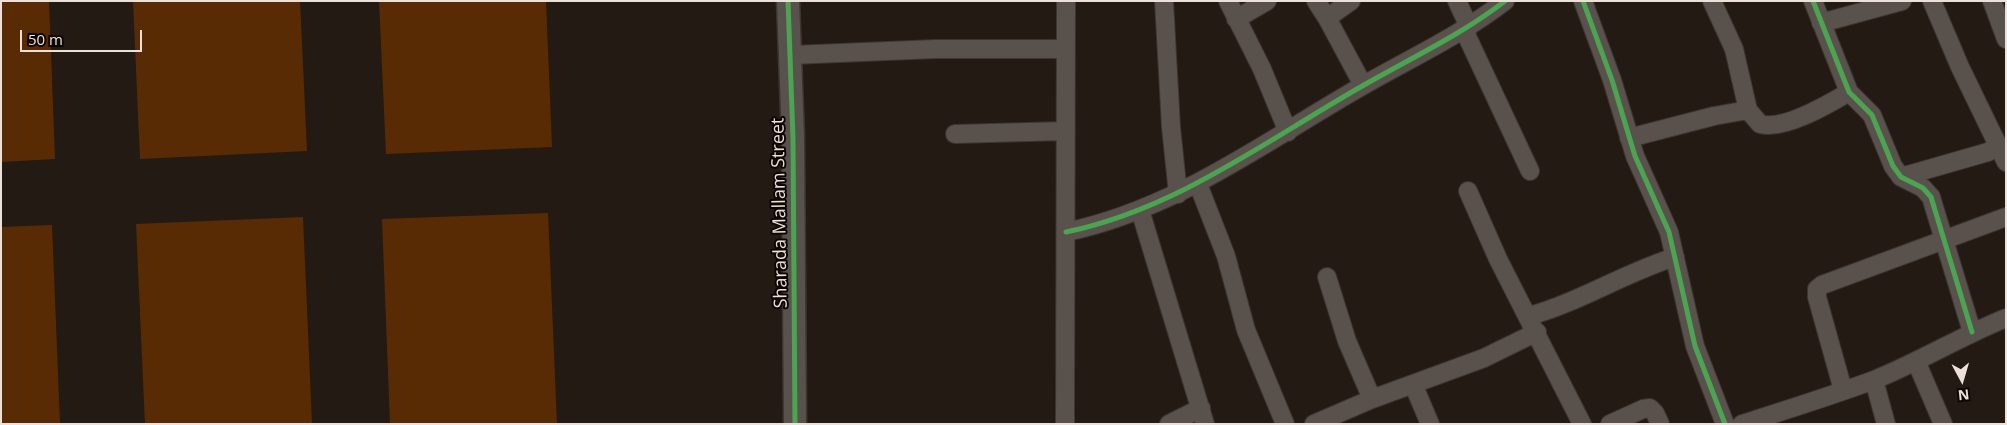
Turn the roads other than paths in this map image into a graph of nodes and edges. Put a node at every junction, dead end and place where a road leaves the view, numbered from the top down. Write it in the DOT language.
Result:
graph roads {
  1 [pos="774,1"];
  2 [pos="788,1"];
  3 [pos="1066,1"];
  4 [pos="1164,1"];
  5 [pos="1228,1"];
  6 [pos="1267,1"];
  7 [pos="1316,1"];
  8 [pos="1351,1"];
  9 [pos="1457,1"];
  10 [pos="1504,1"];
  11 [pos="1583,1"];
  12 [pos="1712,1"];
  13 [pos="1813,1"];
  14 [pos="1932,1"];
  15 [pos="1992,1"];
  16 [pos="1895,2"];
  17 [pos="1327,18"];
  18 [pos="1236,19"];
  19 [pos="1821,23"];
  20 [pos="1466,28"];
  21 [pos="2006,39"];
  22 [pos="1064,49"];
  23 [pos="791,54"];
  24 [pos="1364,85"];
  25 [pos="1849,92"];
  26 [pos="1748,110"];
  27 [pos="1065,131"];
  28 [pos="1288,132"];
  29 [pos="955,134"];
  30 [pos="1629,138"];
  31 [pos="2001,144"];
  32 [pos="1530,171"];
  33 [pos="1901,177"];
  34 [pos="1198,184"];
  35 [pos="1468,190"];
  36 [pos="1178,194"];
  37 [pos="1140,210"];
  38 [pos="2006,217"];
  39 [pos="1066,232"];
  40 [pos="1944,239"];
  41 [pos="1674,257"];
  42 [pos="1327,277"];
  43 [pos="2006,318"];
  44 [pos="1533,324"];
  45 [pos="1972,332"];
  46 [pos="1916,361"];
  47 [pos="1874,380"];
  48 [pos="1413,384"];
  49 [pos="1843,390"];
  50 [pos="1372,399"];
  51 [pos="1203,416"];
  52 [pos="780,424"];
  53 [pos="795,424"];
  54 [pos="1065,424"];
  55 [pos="1169,424"];
  56 [pos="1285,424"];
  57 [pos="1314,424"];
  58 [pos="1430,424"];
  59 [pos="1582,424"];
  60 [pos="1610,424"];
  61 [pos="1660,424"];
  62 [pos="1724,424"];
  63 [pos="1742,424"];
  64 [pos="1886,424"];
  65 [pos="1943,424"];
  1 -- 52 [label="street, Sharada Mallam Street"];
  2 -- 23 [label="street, Sharada Mallam Street"];
  3 -- 22 [label="street"];
  4 -- 36 [label="street"];
  5 -- 18 [label="street"];
  6 -- 18 [label="street"];
  7 -- 17 [label="street"];
  8 -- 17 [label="street"];
  9 -- 20 [label="street"];
  10 -- 20 [label="street"];
  11 -- 30 [label="street"];
  12 -- 26 [label="street"];
  13 -- 19 [label="street"];
  14 -- 31 [label="street"];
  15 -- 21 [label="street"];
  16 -- 19 [label="street"];
  17 -- 24 [label="street"];
  18 -- 28 [label="street"];
  19 -- 25 [label="street"];
  20 -- 24 [label="street"];
  20 -- 32 [label="street"];
  22 -- 23 [label="street"];
  22 -- 27 [label="street"];
  23 -- 53 [label="street, Sharada Mallam Street"];
  24 -- 28 [label="street"];
  25 -- 26 [label="street"];
  25 -- 33 [label="street"];
  26 -- 30 [label="street"];
  27 -- 29 [label="street"];
  27 -- 39 [label="street"];
  28 -- 34 [label="street"];
  30 -- 41 [label="street"];
  31 -- 33 [label="street"];
  33 -- 40 [label="street"];
  34 -- 36 [label="street"];
  34 -- 56 [label="street"];
  35 -- 44 [label="street"];
  36 -- 37 [label="street"];
  37 -- 39 [label="street"];
  37 -- 51 [label="street"];
  38 -- 40 [label="street"];
  39 -- 54 [label="street"];
  40 -- 45 [label="street"];
  40 -- 49 [label="street"];
  41 -- 44 [label="street"];
  41 -- 62 [label="street"];
  42 -- 50 [label="street"];
  43 -- 45 [label="street"];
  44 -- 48 [label="street"];
  44 -- 59 [label="street"];
  45 -- 46 [label="street"];
  46 -- 47 [label="street"];
  46 -- 65 [label="street"];
  47 -- 49 [label="street"];
  47 -- 64 [label="street"];
  48 -- 50 [label="street"];
  48 -- 58 [label="street"];
  49 -- 63 [label="street"];
  50 -- 57 [label="street"];
  51 -- 55 [label="street"];
  60 -- 61 [label="street"];
}
